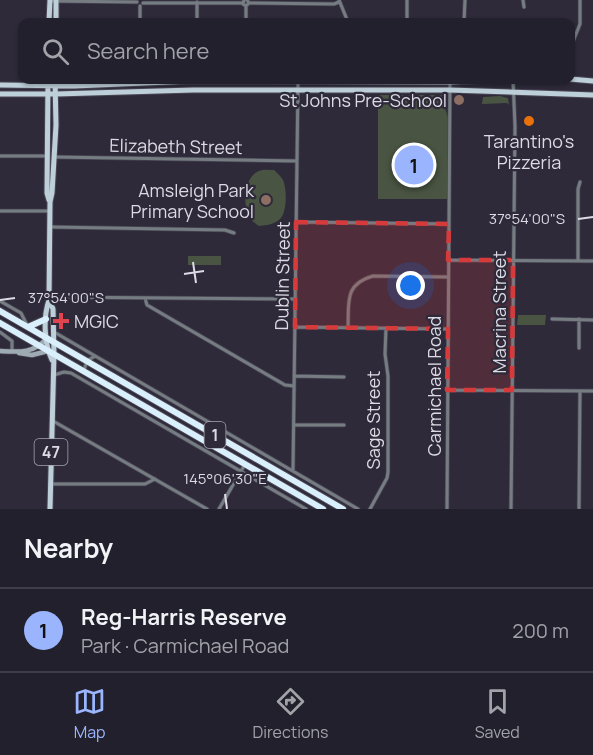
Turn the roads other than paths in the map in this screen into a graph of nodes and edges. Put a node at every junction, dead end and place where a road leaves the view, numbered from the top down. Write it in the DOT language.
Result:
graph roads {
  1 [pos="407,0"];
  2 [pos="465,0"];
  3 [pos="523,0"];
  4 [pos="580,0"];
  5 [pos="53,1"];
  6 [pos="339,1"];
  7 [pos="140,2"];
  8 [pos="197,2"];
  9 [pos="246,2"];
  10 [pos="524,7"];
  11 [pos="50,18"];
  12 [pos="55,18"];
  13 [pos="140,18"];
  14 [pos="197,18"];
  15 [pos="246,18"];
  16 [pos="346,18"];
  17 [pos="407,18"];
  18 [pos="464,18"];
  19 [pos="575,36"];
  20 [pos="575,79"];
  21 [pos="593,81"];
  22 [pos="24,84"];
  23 [pos="48,84"];
  24 [pos="56,84"];
  25 [pos="141,84"];
  26 [pos="298,84"];
  27 [pos="450,84"];
  28 [pos="463,84"];
  29 [pos="513,84"];
  30 [pos="0,85"];
  31 [pos="298,90"];
  32 [pos="450,90"];
  33 [pos="141,91"];
  34 [pos="463,91"];
  35 [pos="514,92"];
  36 [pos="0,94"];
  37 [pos="49,94"];
  38 [pos="56,94"];
  39 [pos="593,95"];
  40 [pos="0,156"];
  41 [pos="51,157"];
  42 [pos="297,161"];
  43 [pos="580,182"];
  44 [pos="0,211"];
  45 [pos="49,211"];
  46 [pos="296,222"];
  47 [pos="449,224"];
  48 [pos="49,227"];
  49 [pos="234,233"];
  50 [pos="448,260"];
  51 [pos="513,260"];
  52 [pos="578,260"];
  53 [pos="593,261"];
  54 [pos="448,277"];
  55 [pos="49,298"];
  56 [pos="145,298"];
  57 [pos="295,298"];
  58 [pos="0,301"];
  59 [pos="0,311"];
  60 [pos="46,319"];
  61 [pos="552,319"];
  62 [pos="579,319"];
  63 [pos="593,320"];
  64 [pos="1,324"];
  65 [pos="28,327"];
  66 [pos="295,327"];
  67 [pos="348,327"];
  68 [pos="386,328"];
  69 [pos="448,329"];
  70 [pos="54,332"];
  71 [pos="0,333"];
  72 [pos="47,338"];
  73 [pos="54,342"];
  74 [pos="40,346"];
  75 [pos="579,348"];
  76 [pos="0,351"];
  77 [pos="14,352"];
  78 [pos="52,355"];
  79 [pos="95,356"];
  80 [pos="87,361"];
  81 [pos="84,372"];
  82 [pos="52,376"];
  83 [pos="294,376"];
  84 [pos="344,377"];
  85 [pos="294,386"];
  86 [pos="447,390"];
  87 [pos="512,390"];
  88 [pos="580,391"];
  89 [pos="593,391"];
  90 [pos="51,421"];
  91 [pos="294,424"];
  92 [pos="344,425"];
  93 [pos="223,430"];
  94 [pos="218,437"];
  95 [pos="245,464"];
  96 [pos="293,471"];
  97 [pos="241,472"];
  98 [pos="155,479"];
  99 [pos="50,484"];
  100 [pos="50,509"];
  101 [pos="207,509"];
  102 [pos="219,509"];
  103 [pos="306,509"];
  104 [pos="323,509"];
  105 [pos="343,509"];
  106 [pos="358,509"];
  107 [pos="370,509"];
  108 [pos="447,509"];
  109 [pos="512,509"];
  110 [pos="579,509"];
  1 -- 17 [label="street"];
  2 -- 18 [label="street"];
  3 -- 10 [label="street"];
  4 -- 19 [label="street"];
  5 -- 7 [label="street"];
  5 -- 11 [label="main road"];
  5 -- 12 [label="main road"];
  6 -- 9 [label="street"];
  6 -- 16 [label="street"];
  7 -- 8 [label="street"];
  7 -- 13 [label="street"];
  8 -- 9 [label="street"];
  8 -- 14 [label="street"];
  9 -- 15 [label="street"];
  20 -- 21 [label="main road"];
  22 -- 30 [label="main road"];
  23 -- 37 [label="main road, 47"];
  24 -- 38 [label="main road, 47"];
  25 -- 33 [label="street"];
  26 -- 31 [label="street, Dublin Street"];
  27 -- 32 [label="street, Carmichael Road"];
  28 -- 34 [label="street"];
  29 -- 35 [label="street, Macrina Street"];
  31 -- 32 [label="main road"];
  31 -- 33 [label="main road"];
  31 -- 42 [label="street, Dublin Street"];
  32 -- 34 [label="main road"];
  32 -- 47 [label="street, Carmichael Road"];
  33 -- 38 [label="main road"];
  34 -- 35 [label="main road"];
  35 -- 39 [label="main road"];
  35 -- 51 [label="street, Macrina Street"];
  36 -- 37 [label="main road"];
  37 -- 38 [label="main road"];
  37 -- 41 [label="main road, 47"];
  38 -- 41 [label="main road, 47"];
  40 -- 41 [label="street, Elizabeth Street"];
  41 -- 42 [label="street, Elizabeth Street"];
  41 -- 45 [label="main road, 47"];
  42 -- 46 [label="street, Dublin Street"];
  43 -- 52 [label="street"];
  44 -- 45 [label="street"];
  45 -- 48 [label="main road, 47"];
  46 -- 47 [label="street"];
  46 -- 57 [label="street, Dublin Street"];
  47 -- 50 [label="street, Carmichael Road"];
  48 -- 49 [label="street"];
  48 -- 55 [label="main road, 47"];
  50 -- 51 [label="street"];
  50 -- 54 [label="street, Carmichael Road"];
  51 -- 52 [label="street"];
  51 -- 87 [label="street, Macrina Street"];
  52 -- 53 [label="street"];
  54 -- 67 [label="street"];
  54 -- 69 [label="street, Carmichael Road"];
  55 -- 56 [label="street"];
  55 -- 60 [label="main road, 47"];
  55 -- 70 [label="main road, 47"];
  56 -- 57 [label="street"];
  56 -- 85 [label="street"];
  57 -- 66 [label="street, Dublin Street"];
  58 -- 65 [label="street"];
  59 -- 65 [label="highway, 1"];
  60 -- 65 [label="highway"];
  60 -- 72 [label="main road, 47"];
  61 -- 62 [label="street"];
  62 -- 63 [label="street"];
  62 -- 75 [label="street"];
  64 -- 74 [label="highway, 1"];
  65 -- 72 [label="highway, 1"];
  66 -- 67 [label="street"];
  66 -- 83 [label="street, Dublin Street"];
  67 -- 68 [label="street"];
  68 -- 69 [label="street"];
  68 -- 107 [label="street, Sage Street"];
  69 -- 86 [label="street, Carmichael Road"];
  70 -- 73 [label="main road, 47"];
  70 -- 79 [label="street"];
  71 -- 77 [label="street"];
  72 -- 73 [label="highway, 1"];
  72 -- 74 [label="street"];
  72 -- 78 [label="main road, 47"];
  73 -- 78 [label="main road, 47"];
  73 -- 80 [label="highway, 1"];
  74 -- 77 [label="street"];
  74 -- 78 [label="highway, 1"];
  76 -- 77 [label="street"];
  77 -- 78 [label="street"];
  78 -- 81 [label="highway, 1"];
  78 -- 82 [label="main road, 47"];
  79 -- 80 [label="street"];
  79 -- 93 [label="street"];
  80 -- 81 [label="street"];
  80 -- 94 [label="highway, 1"];
  81 -- 95 [label="highway, 1"];
  82 -- 90 [label="main road, 47"];
  82 -- 97 [label="street"];
  83 -- 84 [label="street"];
  83 -- 85 [label="street, Dublin Street"];
  85 -- 91 [label="street, Dublin Street"];
  86 -- 87 [label="street"];
  86 -- 108 [label="street, Carmichael Road"];
  87 -- 88 [label="street"];
  87 -- 109 [label="street, Macrina Street"];
  88 -- 89 [label="street"];
  88 -- 110 [label="street"];
  90 -- 98 [label="street"];
  90 -- 99 [label="main road, 47"];
  91 -- 92 [label="street"];
  91 -- 96 [label="street, Dublin Street"];
  93 -- 94 [label="street"];
  93 -- 96 [label="street"];
  94 -- 105 [label="highway, 1"];
  95 -- 97 [label="street"];
  95 -- 104 [label="highway, 1"];
  96 -- 106 [label="street"];
  97 -- 102 [label="street"];
  97 -- 103 [label="street"];
  98 -- 99 [label="street"];
  98 -- 101 [label="street"];
  99 -- 100 [label="main road, 47"];
}
